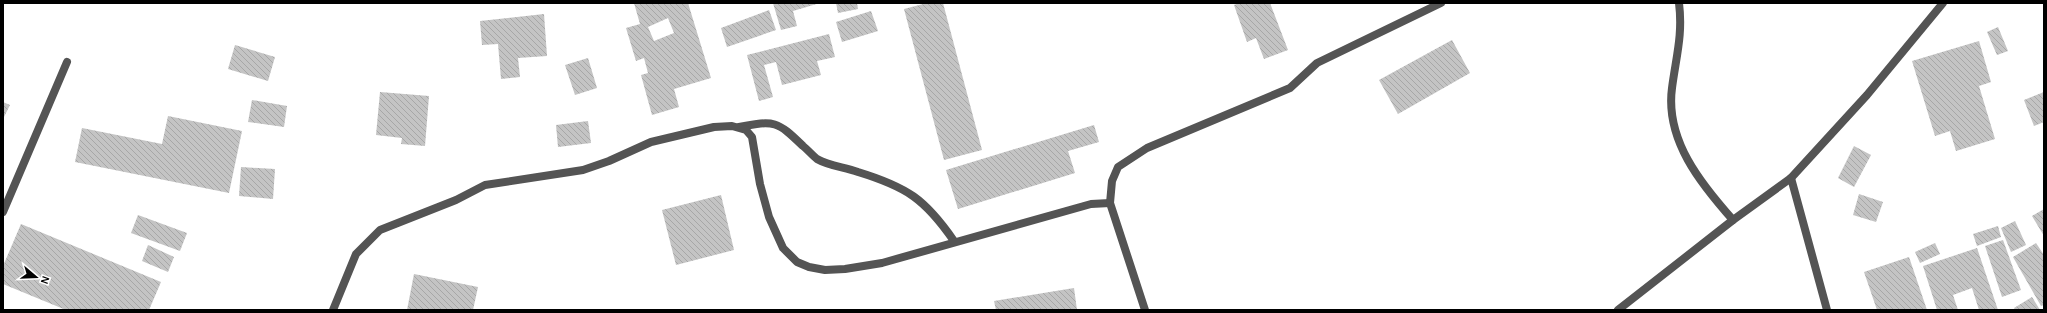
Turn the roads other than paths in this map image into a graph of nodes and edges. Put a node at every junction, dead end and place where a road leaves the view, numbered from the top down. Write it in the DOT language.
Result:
graph roads {
  1 [pos="1441,3"];
  2 [pos="1679,3"];
  3 [pos="1943,3"];
  4 [pos="67,62"];
  5 [pos="737,128"];
  6 [pos="1791,178"];
  7 [pos="1110,203"];
  8 [pos="3,212"];
  9 [pos="1733,220"];
  10 [pos="954,241"];
  11 [pos="332,310"];
  12 [pos="1145,310"];
  13 [pos="1618,310"];
  14 [pos="1827,310"];
  1 -- 7 [label="street"];
  2 -- 9 [label="street"];
  3 -- 6 [label="street"];
  4 -- 8 [label="street"];
  5 -- 10 [label="street"];
  5 -- 10 [label="street"];
  5 -- 11 [label="street"];
  6 -- 9 [label="street"];
  6 -- 14 [label="street"];
  7 -- 10 [label="street"];
  7 -- 12 [label="street"];
  9 -- 13 [label="street"];
}
